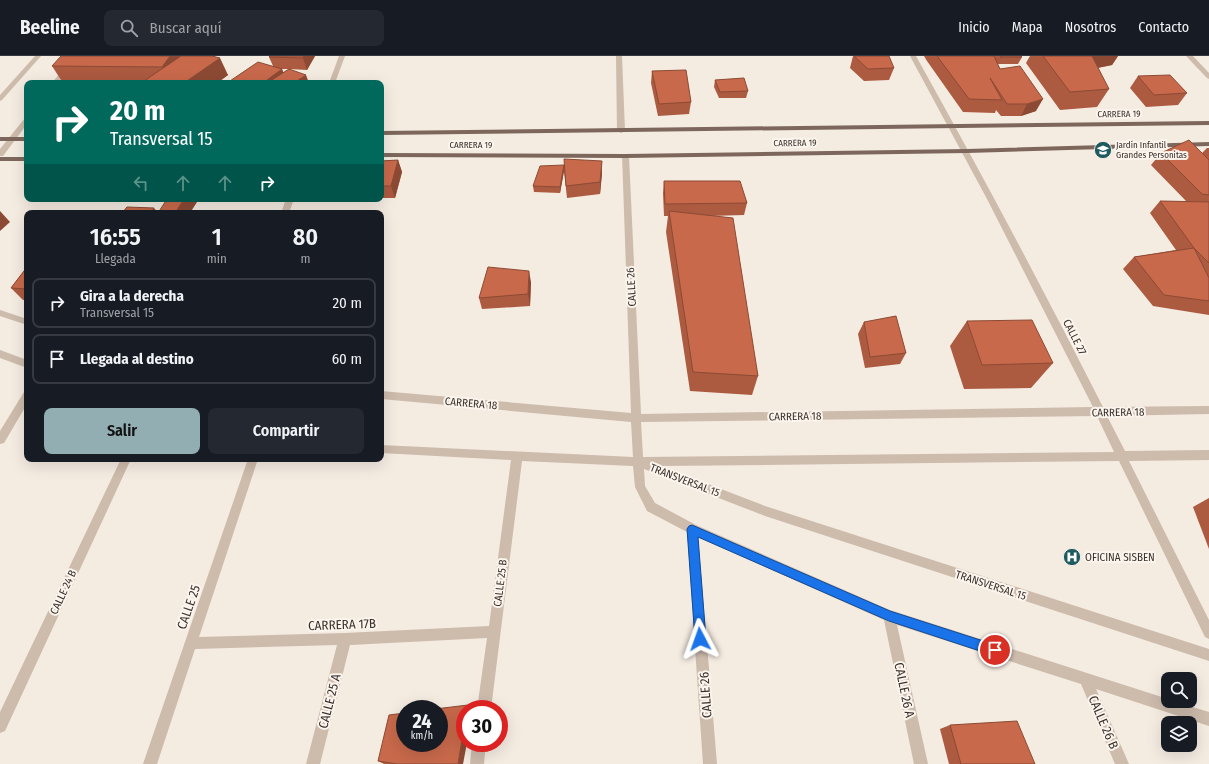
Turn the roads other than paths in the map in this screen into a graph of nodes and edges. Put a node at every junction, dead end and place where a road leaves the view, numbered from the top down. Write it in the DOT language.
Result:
graph roads {
  1 [pos="38,56"];
  2 [pos="76,56"];
  3 [pos="342,56"];
  4 [pos="619,56"];
  5 [pos="914,56"];
  6 [pos="1189,56"];
  7 [pos="1209,77"];
  8 [pos="57,80"];
  9 [pos="333,80"];
  10 [pos="0,99"];
  11 [pos="24,123"];
  12 [pos="1209,123"];
  13 [pos="953,126"];
  14 [pos="621,131"];
  15 [pos="384,133"];
  16 [pos="0,139"];
  17 [pos="11,139"];
  18 [pos="24,139"];
  19 [pos="1209,144"];
  20 [pos="967,151"];
  21 [pos="0,154"];
  22 [pos="384,155"];
  23 [pos="625,156"];
  24 [pos="0,159"];
  25 [pos="24,159"];
  26 [pos="0,313"];
  27 [pos="24,321"];
  28 [pos="0,354"];
  29 [pos="24,363"];
  30 [pos="384,395"];
  31 [pos="24,400"];
  32 [pos="1209,410"];
  33 [pos="1100,412"];
  34 [pos="637,418"];
  35 [pos="0,440"];
  36 [pos="384,449"];
  37 [pos="1209,455"];
  38 [pos="517,457"];
  39 [pos="1123,457"];
  40 [pos="125,462"];
  41 [pos="252,462"];
  42 [pos="638,462"];
  43 [pos="692,529"];
  44 [pos="889,616"];
  45 [pos="494,632"];
  46 [pos="1209,633"];
  47 [pos="345,639"];
  48 [pos="191,643"];
  49 [pos="1209,655"];
  50 [pos="1086,680"];
  51 [pos="485,700"];
  52 [pos="1209,719"];
  53 [pos="0,726"];
  54 [pos="479,752"];
  55 [pos="150,764"];
  56 [pos="313,764"];
  57 [pos="477,764"];
  58 [pos="710,764"];
  59 [pos="921,764"];
  60 [pos="1122,764"];
  1 -- 10 [label="street"];
  2 -- 8 [label="street"];
  3 -- 9 [label="street"];
  4 -- 14 [label="street"];
  5 -- 13 [label="street, CALLE 27"];
  6 -- 7 [label="street"];
  11 -- 17 [label="street"];
  12 -- 13 [label="main road, CARRERA 19"];
  13 -- 14 [label="main road, CARRERA 19"];
  13 -- 20 [label="street, CALLE 27"];
  14 -- 15 [label="main road, CARRERA 19"];
  16 -- 17 [label="main road"];
  17 -- 18 [label="main road"];
  17 -- 21 [label="street"];
  19 -- 20 [label="main road, CARRERA 19"];
  20 -- 23 [label="main road, CARRERA 19"];
  20 -- 33 [label="street, CALLE 27"];
  22 -- 23 [label="main road, CARRERA 19"];
  23 -- 34 [label="street, CALLE 26"];
  24 -- 25 [label="main road"];
  26 -- 27 [label="street"];
  28 -- 29 [label="street"];
  30 -- 34 [label="street, CARRERA 18"];
  31 -- 35 [label="street"];
  32 -- 33 [label="street, CARRERA 18"];
  33 -- 34 [label="street, CARRERA 18"];
  33 -- 39 [label="street, CALLE 27"];
  34 -- 42 [label="street, CALLE 26"];
  36 -- 38 [label="street"];
  37 -- 39 [label="street"];
  38 -- 42 [label="street"];
  38 -- 45 [label="street, CALLE 25 B"];
  39 -- 42 [label="street"];
  39 -- 46 [label="street, CALLE 27"];
  40 -- 53 [label="street, CALLE 24 B"];
  41 -- 48 [label="street, CALLE 25"];
  42 -- 43 [label="street, TRANSVERSAL 15"];
  42 -- 49 [label="street, TRANSVERSAL 15"];
  43 -- 44 [label="street, TRANSVERSAL 15"];
  43 -- 58 [label="street, CALLE 26"];
  44 -- 50 [label="street, TRANSVERSAL 15"];
  44 -- 59 [label="street, CALLE 26 A"];
  45 -- 47 [label="street, CARRERA 17B"];
  45 -- 51 [label="street, CALLE 25 B"];
  47 -- 48 [label="street, CARRERA 17B"];
  47 -- 56 [label="street, CALLE 25 A"];
  48 -- 55 [label="street, CALLE 25"];
  50 -- 52 [label="street, TRANSVERSAL 15"];
  50 -- 60 [label="street, CALLE 26 B"];
  54 -- 57 [label="street"];
}
